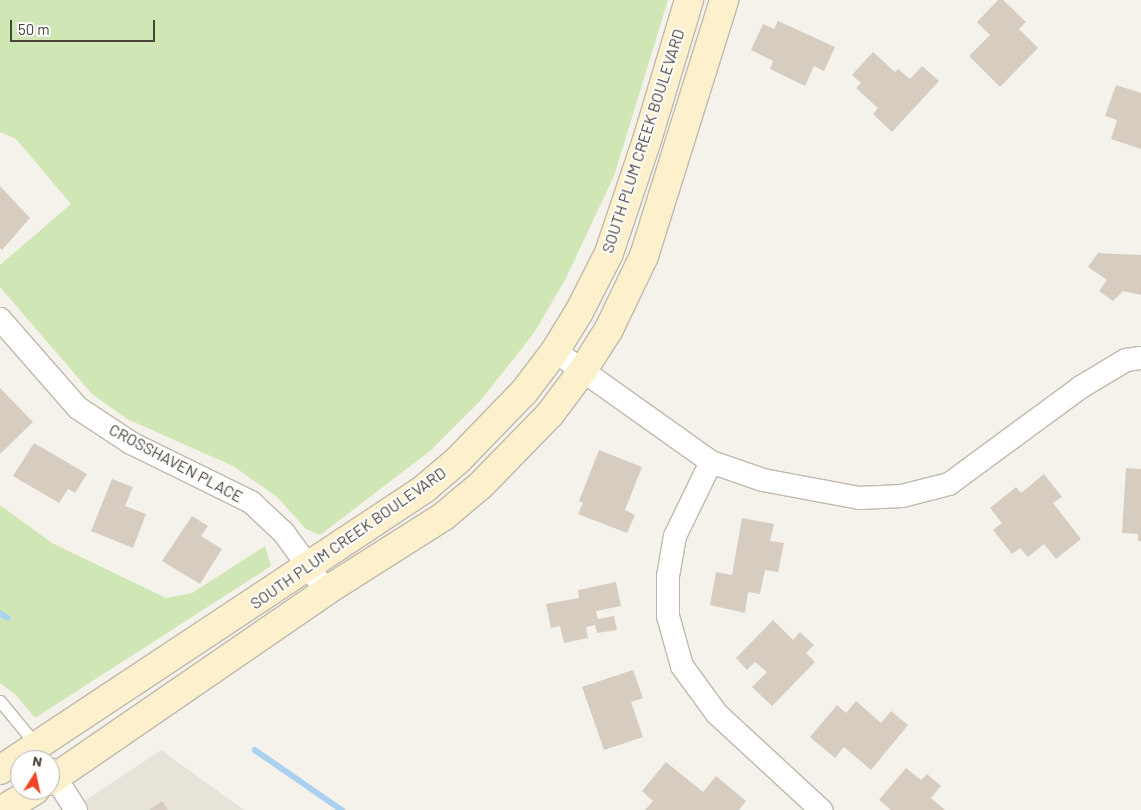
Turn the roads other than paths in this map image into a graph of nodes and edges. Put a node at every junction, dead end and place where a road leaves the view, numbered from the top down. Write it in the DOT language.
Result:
graph roads {
  1 [pos="689,0"];
  2 [pos="724,0"];
  3 [pos="0,319"];
  4 [pos="555,351"];
  5 [pos="1141,358"];
  6 [pos="583,370"];
  7 [pos="711,462"];
  8 [pos="307,568"];
  9 [pos="326,591"];
  10 [pos="0,700"];
  11 [pos="32,750"];
  12 [pos="60,759"];
  13 [pos="60,761"];
  14 [pos="60,790"];
  15 [pos="13,800"];
  16 [pos="2,810"];
  17 [pos="76,810"];
  18 [pos="821,810"];
  1 -- 4 [label="street, SOUTH PLUM CREEK BOULEVARD"];
  2 -- 6 [label="street, SOUTH PLUM CREEK BOULEVARD"];
  3 -- 8 [label="street, CROSSHAVEN PLACE"];
  4 -- 6 [label="street"];
  4 -- 8 [label="street, SOUTH PLUM CREEK BOULEVARD"];
  5 -- 7 [label="street"];
  6 -- 7 [label="street"];
  6 -- 9 [label="street, SOUTH PLUM CREEK BOULEVARD"];
  7 -- 18 [label="street"];
  8 -- 9 [label="street, CROSSHAVEN PLACE"];
  8 -- 12 [label="street, SOUTH PLUM CREEK BOULEVARD"];
  9 -- 13 [label="street, SOUTH PLUM CREEK BOULEVARD"];
  10 -- 11 [label="lane"];
  14 -- 17 [label="street"];
  15 -- 16 [label="street, SOUTH PLUM CREEK BOULEVARD"];
}
